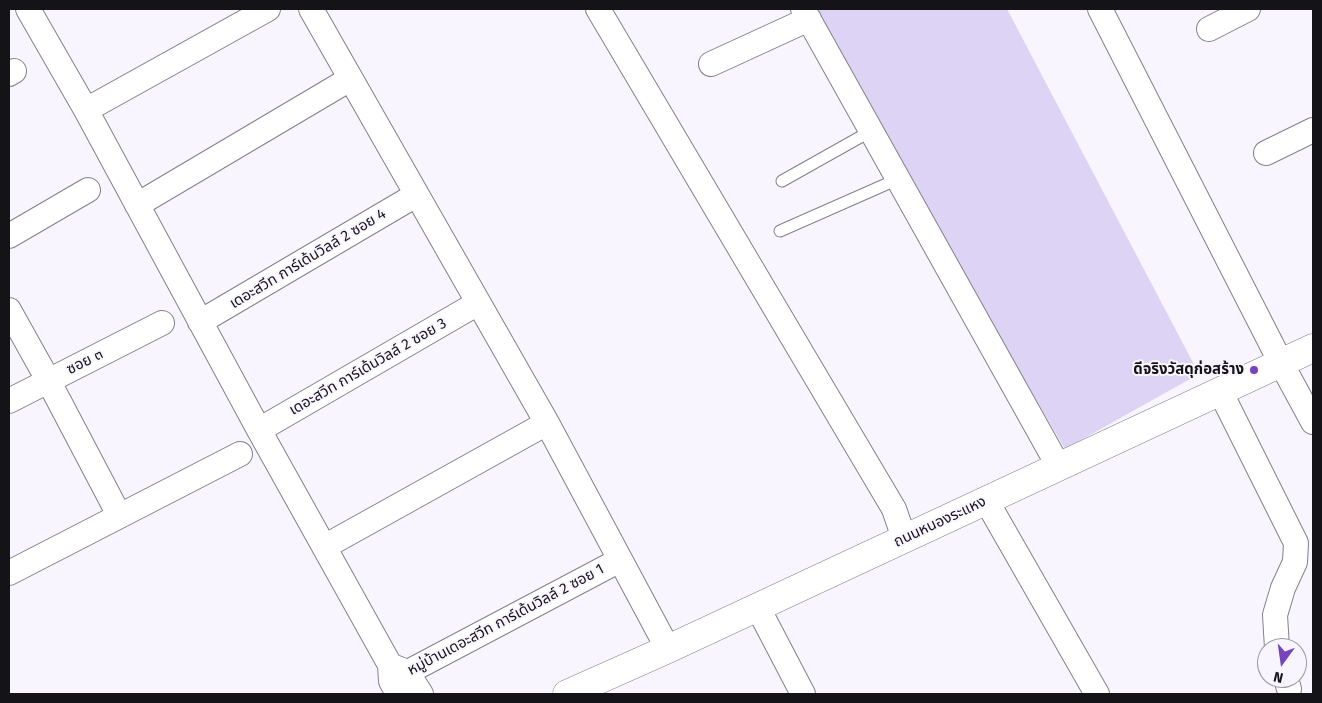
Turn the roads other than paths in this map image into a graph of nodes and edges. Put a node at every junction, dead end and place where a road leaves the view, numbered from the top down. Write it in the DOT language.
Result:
graph roads {
  1 [pos="28,9"];
  2 [pos="268,9"];
  3 [pos="311,9"];
  4 [pos="598,9"];
  5 [pos="1100,9"];
  6 [pos="1248,9"];
  7 [pos="806,14"];
  8 [pos="1209,29"];
  9 [pos="711,64"];
  10 [pos="350,78"];
  11 [pos="86,110"];
  12 [pos="1313,130"];
  13 [pos="872,131"];
  14 [pos="1266,152"];
  15 [pos="898,179"];
  16 [pos="782,180"];
  17 [pos="88,190"];
  18 [pos="416,195"];
  19 [pos="137,205"];
  20 [pos="780,231"];
  21 [pos="9,236"];
  22 [pos="478,303"];
  23 [pos="9,310"];
  24 [pos="200,322"];
  25 [pos="162,323"];
  26 [pos="1313,348"];
  27 [pos="1281,362"];
  28 [pos="48,380"];
  29 [pos="1220,391"];
  30 [pos="9,401"];
  31 [pos="1313,422"];
  32 [pos="546,424"];
  33 [pos="259,430"];
  34 [pos="240,454"];
  35 [pos="1059,467"];
  36 [pos="986,500"];
  37 [pos="118,515"];
  38 [pos="904,538"];
  39 [pos="324,547"];
  40 [pos="620,560"];
  41 [pos="9,572"];
  42 [pos="758,606"];
  43 [pos="1276,638"];
  44 [pos="668,649"];
  45 [pos="397,678"];
  46 [pos="421,694"];
  47 [pos="567,694"];
  48 [pos="803,694"];
  49 [pos="1097,694"];
  1 -- 11 [label="street"];
  2 -- 11 [label="street"];
  3 -- 10 [label="street"];
  4 -- 38 [label="street"];
  5 -- 27 [label="street"];
  6 -- 8 [label="street"];
  7 -- 9 [label="street"];
  7 -- 13 [label="street"];
  10 -- 18 [label="street"];
  10 -- 19 [label="street"];
  11 -- 19 [label="street"];
  12 -- 14 [label="street"];
  13 -- 15 [label="street"];
  13 -- 16 [label="lane"];
  15 -- 20 [label="lane"];
  15 -- 35 [label="street"];
  17 -- 21 [label="street"];
  18 -- 22 [label="street"];
  18 -- 24 [label="street, เดอะสวีท การ์เด้นวิลล์ 2 ซอย 4"];
  19 -- 24 [label="street"];
  22 -- 32 [label="street"];
  22 -- 33 [label="street, เดอะสวีท การ์เด้นวิลล์ 2 ซอย 3"];
  23 -- 28 [label="street"];
  24 -- 33 [label="street"];
  25 -- 28 [label="street, ซอย ๓"];
  26 -- 27 [label="street, ถนนหนองระแหง"];
  27 -- 29 [label="street, ถนนหนองระแหง"];
  27 -- 31 [label="street"];
  28 -- 30 [label="street, ซอย ๓"];
  28 -- 37 [label="street"];
  29 -- 35 [label="street, ถนนหนองระแหง"];
  29 -- 43 [label="street"];
  32 -- 39 [label="street"];
  32 -- 40 [label="street"];
  33 -- 39 [label="street"];
  34 -- 37 [label="street"];
  35 -- 36 [label="street, ถนนหนองระแหง"];
  36 -- 38 [label="street, ถนนหนองระแหง"];
  36 -- 49 [label="street"];
  37 -- 41 [label="street"];
  38 -- 42 [label="street, ถนนหนองระแหง"];
  39 -- 45 [label="street"];
  40 -- 44 [label="street"];
  40 -- 45 [label="street, หมู่บ้านเดอะสวีท การ์เด้นวิลล์ 2 ซอย 1"];
  42 -- 44 [label="street, ถนนหนองระแหง"];
  42 -- 48 [label="street"];
  44 -- 47 [label="street, ถนนหนองระแหง"];
  45 -- 46 [label="street"];
}
